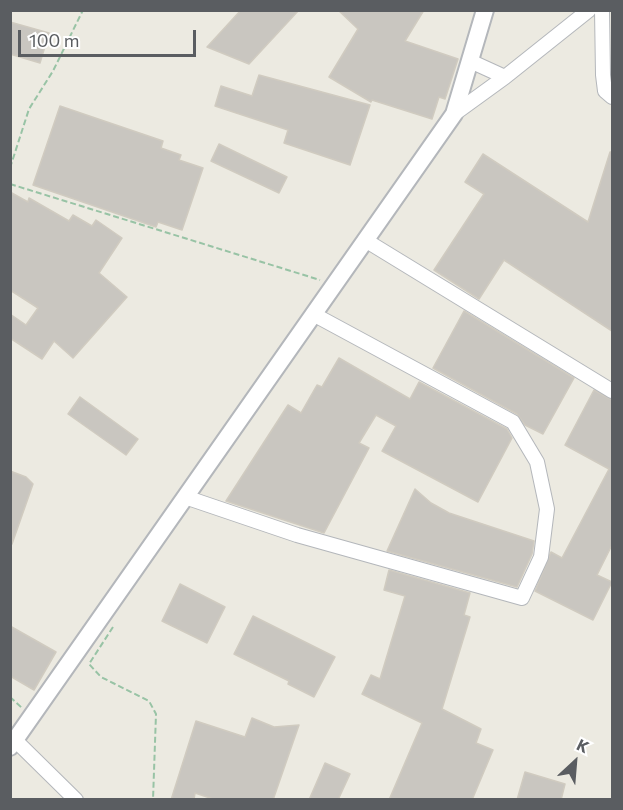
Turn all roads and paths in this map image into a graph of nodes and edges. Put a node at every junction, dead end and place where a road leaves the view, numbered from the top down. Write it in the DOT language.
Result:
graph roads {
  1 [pos="82,10"];
  2 [pos="485,10"];
  3 [pos="589,10"];
  4 [pos="602,10"];
  5 [pos="470,61"];
  6 [pos="505,77"];
  7 [pos="612,97"];
  8 [pos="454,114"];
  9 [pos="10,168"];
  10 [pos="10,184"];
  11 [pos="365,240"];
  12 [pos="335,284"];
  13 [pos="314,314"];
  14 [pos="612,391"];
  15 [pos="185,497"];
  16 [pos="118,618"];
  17 [pos="13,744"];
  18 [pos="76,800"];
  19 [pos="153,800"];
  1 -- 9 [label="path"];
  2 -- 5 [label="street"];
  3 -- 6 [label="street"];
  4 -- 7 [label="street"];
  5 -- 6 [label="street"];
  5 -- 8 [label="street"];
  6 -- 8 [label="street"];
  8 -- 11 [label="street"];
  10 -- 12 [label="path"];
  11 -- 12 [label="street"];
  11 -- 14 [label="street"];
  12 -- 13 [label="street"];
  13 -- 15 [label="street"];
  13 -- 15 [label="street"];
  15 -- 17 [label="street"];
  16 -- 19 [label="path"];
  17 -- 18 [label="street"];
}
